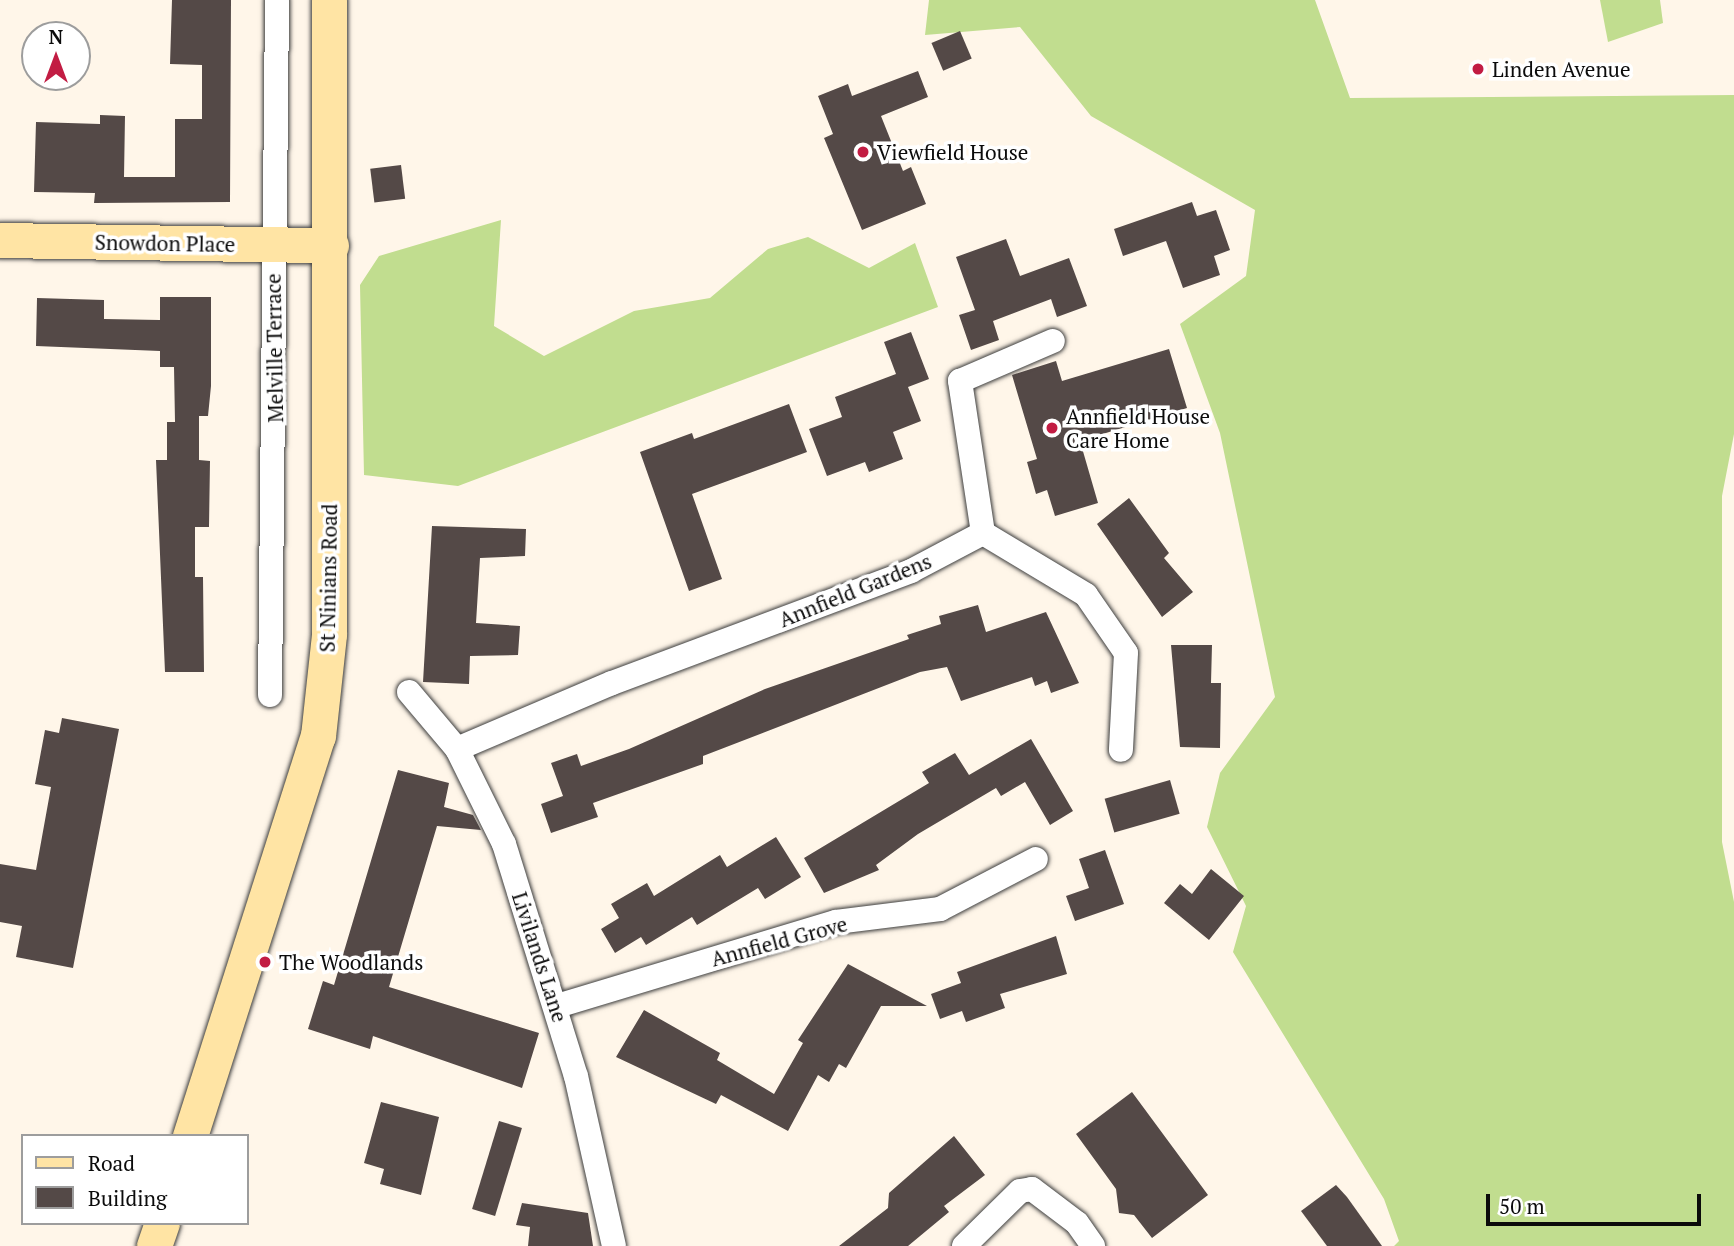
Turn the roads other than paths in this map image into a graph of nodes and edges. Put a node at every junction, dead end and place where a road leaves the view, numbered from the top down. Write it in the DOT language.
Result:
graph roads {
  1 [pos="277,0"];
  2 [pos="329,0"];
  3 [pos="0,240"];
  4 [pos="274,245"];
  5 [pos="331,245"];
  6 [pos="1053,341"];
  7 [pos="983,533"];
  8 [pos="409,692"];
  9 [pos="270,695"];
  10 [pos="457,749"];
  11 [pos="1121,750"];
  12 [pos="1036,859"];
  13 [pos="557,1006"];
  14 [pos="191,1134"];
  15 [pos="161,1225"];
  16 [pos="154,1246"];
  17 [pos="614,1246"];
  18 [pos="964,1246"];
  19 [pos="1093,1246"];
  1 -- 4 [label="street, Melville Terrace"];
  2 -- 5 [label="main road, St Ninians Road"];
  3 -- 4 [label="main road, Snowdon Place"];
  4 -- 5 [label="main road, Snowdon Place"];
  4 -- 9 [label="street, Melville Terrace"];
  5 -- 14 [label="main road, St Ninians Road"];
  6 -- 7 [label="street"];
  7 -- 10 [label="street, Annfield Gardens"];
  7 -- 11 [label="street"];
  8 -- 10 [label="street, Livilands Lane"];
  10 -- 13 [label="street, Livilands Lane"];
  12 -- 13 [label="street, Annfield Grove"];
  13 -- 17 [label="street, Livilands Lane"];
  15 -- 16 [label="main road"];
  18 -- 19 [label="street"];
}
